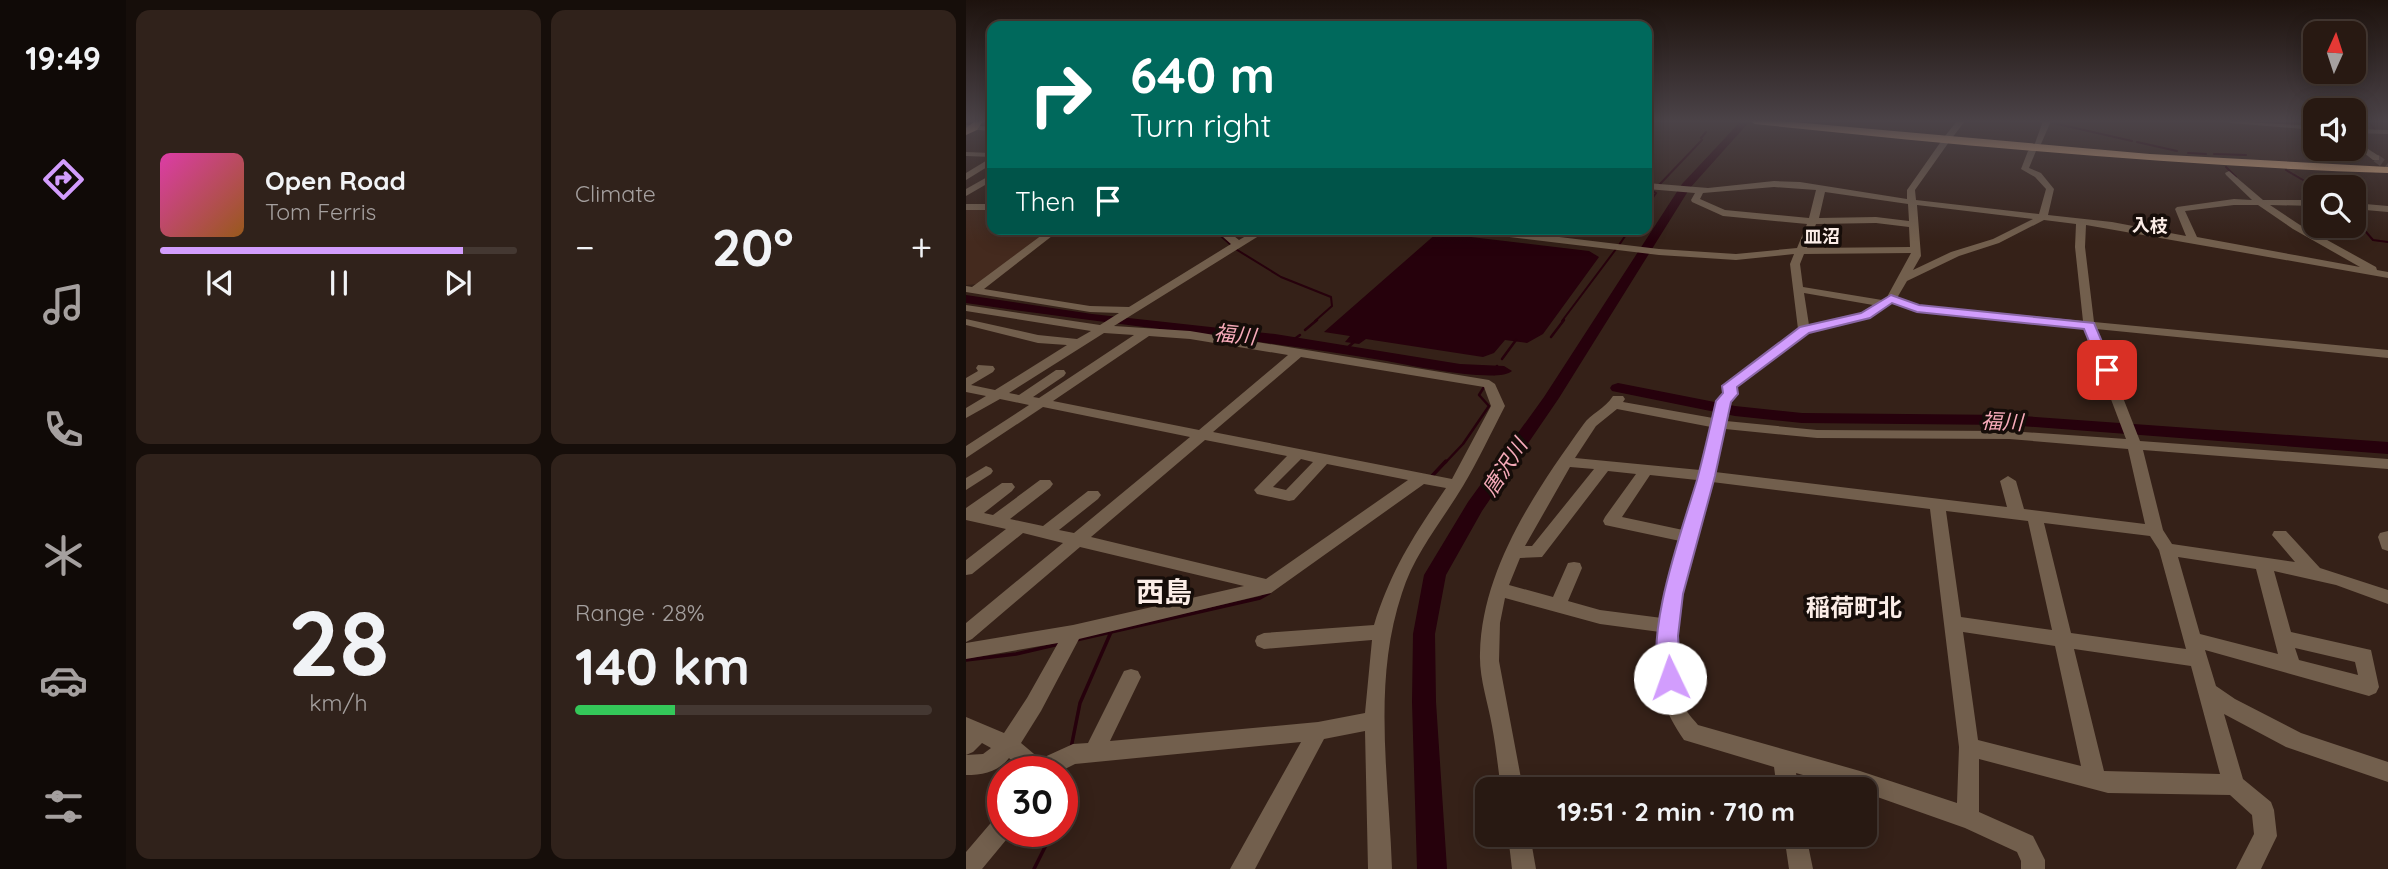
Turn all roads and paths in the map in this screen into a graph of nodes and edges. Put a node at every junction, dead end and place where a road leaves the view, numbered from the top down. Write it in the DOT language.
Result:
graph roads {
  1 [pos="1931,162"];
  2 [pos="2028,162"];
  3 [pos="2207,162"];
  4 [pos="987,164"];
  5 [pos="2388,170"];
  6 [pos="2229,173"];
  7 [pos="966,177"];
  8 [pos="987,178"];
  9 [pos="987,181"];
  10 [pos="1652,187"];
  11 [pos="1821,189"];
  12 [pos="1699,190"];
  13 [pos="966,193"];
  14 [pos="1910,201"];
  15 [pos="2260,201"];
  16 [pos="2303,203"];
  17 [pos="966,207"];
  18 [pos="987,207"];
  19 [pos="2366,207"];
  20 [pos="2388,209"];
  21 [pos="2043,217"];
  22 [pos="1812,222"];
  23 [pos="2081,222"];
  24 [pos="1914,225"];
  25 [pos="1047,235"];
  26 [pos="1227,235"];
  27 [pos="1254,235"];
  28 [pos="1517,235"];
  29 [pos="2193,240"];
  30 [pos="1238,244"];
  31 [pos="1915,250"];
  32 [pos="1800,251"];
  33 [pos="2384,274"];
  34 [pos="1904,279"];
  35 [pos="970,289"];
  36 [pos="1798,289"];
  37 [pos="1887,301"];
  38 [pos="966,308"];
  39 [pos="1129,312"];
  40 [pos="997,313"];
  41 [pos="966,322"];
  42 [pos="1062,324"];
  43 [pos="981,325"];
  44 [pos="2089,326"];
  45 [pos="1104,328"];
  46 [pos="1804,330"];
  47 [pos="1148,331"];
  48 [pos="1038,339"];
  49 [pos="1078,344"];
  50 [pos="1298,353"];
  51 [pos="2388,354"];
  52 [pos="982,368"];
  53 [pos="1060,373"];
  54 [pos="966,385"];
  55 [pos="998,394"];
  56 [pos="1023,398"];
  57 [pos="1041,402"];
  58 [pos="966,414"];
  59 [pos="1719,422"];
  60 [pos="1204,433"];
  61 [pos="2134,444"];
  62 [pos="966,453"];
  63 [pos="1297,453"];
  64 [pos="1324,458"];
  65 [pos="1568,462"];
  66 [pos="2388,464"];
  67 [pos="1605,465"];
  68 [pos="1647,469"];
  69 [pos="986,471"];
  70 [pos="1706,476"];
  71 [pos="1422,478"];
  72 [pos="2008,481"];
  73 [pos="1045,484"];
  74 [pos="966,485"];
  75 [pos="1456,485"];
  76 [pos="1007,487"];
  77 [pos="1093,495"];
  78 [pos="1937,505"];
  79 [pos="968,514"];
  80 [pos="2026,516"];
  81 [pos="996,521"];
  82 [pos="1021,526"];
  83 [pos="2155,531"];
  84 [pos="1046,532"];
  85 [pos="2280,535"];
  86 [pos="1689,537"];
  87 [pos="2388,537"];
  88 [pos="1078,540"];
  89 [pos="2388,545"];
  90 [pos="2167,549"];
  91 [pos="1515,551"];
  92 [pos="2264,565"];
  93 [pos="1574,568"];
  94 [pos="966,569"];
  95 [pos="2315,573"];
  96 [pos="1265,588"];
  97 [pos="1497,589"];
  98 [pos="2388,597"];
  99 [pos="1558,605"];
  100 [pos="1953,623"];
  101 [pos="1669,626"];
  102 [pos="1382,632"];
  103 [pos="1073,633"];
  104 [pos="966,634"];
  105 [pos="2283,638"];
  106 [pos="2065,639"];
  107 [pos="2192,639"];
  108 [pos="1264,641"];
  109 [pos="966,650"];
  110 [pos="2198,659"];
  111 [pos="2291,666"];
  112 [pos="1130,677"];
  113 [pos="2207,691"];
  114 [pos="1374,720"];
  115 [pos="1318,730"];
  116 [pos="971,734"];
  117 [pos="1007,746"];
  118 [pos="1969,747"];
  119 [pos="1094,752"];
  120 [pos="1021,756"];
  121 [pos="1069,756"];
  122 [pos="1784,761"];
  123 [pos="966,765"];
  124 [pos="2388,772"];
  125 [pos="1510,777"];
  126 [pos="1786,777"];
  127 [pos="2095,779"];
  128 [pos="2234,785"];
  129 [pos="1968,818"];
  130 [pos="1380,844"];
  131 [pos="987,845"];
  132 [pos="1521,847"];
  133 [pos="1797,847"];
  134 [pos="967,869"];
  135 [pos="1242,869"];
  136 [pos="1380,869"];
  137 [pos="1385,869"];
  138 [pos="1524,869"];
  139 [pos="1801,869"];
  140 [pos="2033,869"];
  141 [pos="2248,869"];
  1 -- 14 [label="street"];
  2 -- 21 [label="street"];
  3 -- 5 [label="highway"];
  4 -- 7 [label="street"];
  6 -- 15 [label="street"];
  7 -- 8 [label="street"];
  9 -- 13 [label="street"];
  10 -- 12 [label="street"];
  11 -- 12 [label="street"];
  11 -- 14 [label="street"];
  11 -- 22 [label="street"];
  12 -- 22 [label="street"];
  14 -- 21 [label="street"];
  14 -- 24 [label="street"];
  15 -- 16 [label="street"];
  15 -- 29 [label="street"];
  15 -- 33 [label="street"];
  17 -- 18 [label="street"];
  19 -- 20 [label="street"];
  21 -- 23 [label="street"];
  21 -- 34 [label="street"];
  22 -- 24 [label="street"];
  22 -- 32 [label="street"];
  23 -- 29 [label="street"];
  23 -- 44 [label="street"];
  24 -- 31 [label="street"];
  25 -- 35 [label="street"];
  26 -- 30 [label="street"];
  27 -- 30 [label="street"];
  28 -- 32 [label="street"];
  29 -- 33 [label="street"];
  30 -- 39 [label="street"];
  31 -- 32 [label="street"];
  31 -- 34 [label="street"];
  32 -- 36 [label="street"];
  34 -- 37 [label="street"];
  35 -- 39 [label="street"];
  36 -- 37 [label="street"];
  36 -- 46 [label="street"];
  37 -- 44 [label="street"];
  37 -- 46 [label="street"];
  38 -- 40 [label="street"];
  39 -- 45 [label="street"];
  40 -- 42 [label="street"];
  40 -- 43 [label="street"];
  41 -- 43 [label="street"];
  42 -- 45 [label="street"];
  42 -- 48 [label="street"];
  43 -- 48 [label="street"];
  44 -- 51 [label="street"];
  44 -- 61 [label="street"];
  45 -- 47 [label="street"];
  45 -- 49 [label="street"];
  46 -- 59 [label="street"];
  47 -- 50 [label="street"];
  47 -- 57 [label="street"];
  48 -- 49 [label="street"];
  49 -- 55 [label="street"];
  50 -- 60 [label="street"];
  50 -- 75 [label="street"];
  52 -- 54 [label="street"];
  53 -- 56 [label="street"];
  54 -- 55 [label="street"];
  55 -- 56 [label="street"];
  55 -- 58 [label="street"];
  56 -- 57 [label="street"];
  57 -- 60 [label="street"];
  57 -- 62 [label="street"];
  59 -- 61 [label="street"];
  59 -- 65 [label="street"];
  59 -- 70 [label="street"];
  60 -- 63 [label="street"];
  60 -- 88 [label="street"];
  61 -- 66 [label="street"];
  61 -- 83 [label="street"];
  63 -- 64 [label="street"];
  63 -- 64 [label="street"];
  64 -- 71 [label="street"];
  65 -- 67 [label="street"];
  65 -- 91 [label="street"];
  67 -- 68 [label="street"];
  67 -- 91 [label="street"];
  68 -- 70 [label="street"];
  68 -- 86 [label="street"];
  69 -- 74 [label="street"];
  70 -- 78 [label="street"];
  70 -- 86 [label="street"];
  71 -- 75 [label="street"];
  71 -- 96 [label="street"];
  72 -- 80 [label="street"];
  73 -- 81 [label="street"];
  75 -- 102 [label="street"];
  76 -- 79 [label="street"];
  77 -- 84 [label="street"];
  78 -- 80 [label="street"];
  78 -- 100 [label="street"];
  79 -- 81 [label="street"];
  80 -- 83 [label="street"];
  80 -- 106 [label="street"];
  81 -- 82 [label="street"];
  82 -- 84 [label="street"];
  82 -- 94 [label="street"];
  83 -- 90 [label="street"];
  84 -- 88 [label="street"];
  85 -- 95 [label="street"];
  86 -- 101 [label="street"];
  87 -- 89 [label="street"];
  88 -- 96 [label="street"];
  88 -- 104 [label="street"];
  90 -- 92 [label="street"];
  90 -- 107 [label="street"];
  91 -- 97 [label="street"];
  92 -- 95 [label="street"];
  92 -- 105 [label="street"];
  93 -- 99 [label="street"];
  95 -- 98 [label="street"];
  96 -- 103 [label="street"];
  97 -- 99 [label="street"];
  97 -- 125 [label="street"];
  99 -- 101 [label="street"];
  100 -- 106 [label="street"];
  100 -- 118 [label="street"];
  101 -- 122 [label="street"];
  102 -- 108 [label="street"];
  102 -- 114 [label="street"];
  103 -- 109 [label="street"];
  103 -- 117 [label="street"];
  105 -- 111 [label="street"];
  105 -- 111 [label="street"];
  106 -- 110 [label="street"];
  106 -- 127 [label="street"];
  107 -- 110 [label="street"];
  107 -- 111 [label="street"];
  110 -- 113 [label="street"];
  112 -- 119 [label="street"];
  113 -- 124 [label="street"];
  113 -- 128 [label="street"];
  114 -- 115 [label="street"];
  114 -- 130 [label="street"];
  115 -- 119 [label="street"];
  115 -- 135 [label="street"];
  116 -- 117 [label="street"];
  117 -- 120 [label="street"];
  117 -- 123 [label="street"];
  118 -- 127 [label="street"];
  118 -- 129 [label="street"];
  119 -- 121 [label="street"];
  122 -- 126 [label="street"];
  122 -- 129 [label="street"];
  127 -- 128 [label="street"];
  128 -- 141 [label="street"];
  129 -- 140 [label="street"];
  130 -- 136 [label="street"];
  130 -- 137 [label="street"];
  131 -- 134 [label="street"];
  132 -- 138 [label="street"];
  133 -- 139 [label="street"];
}
